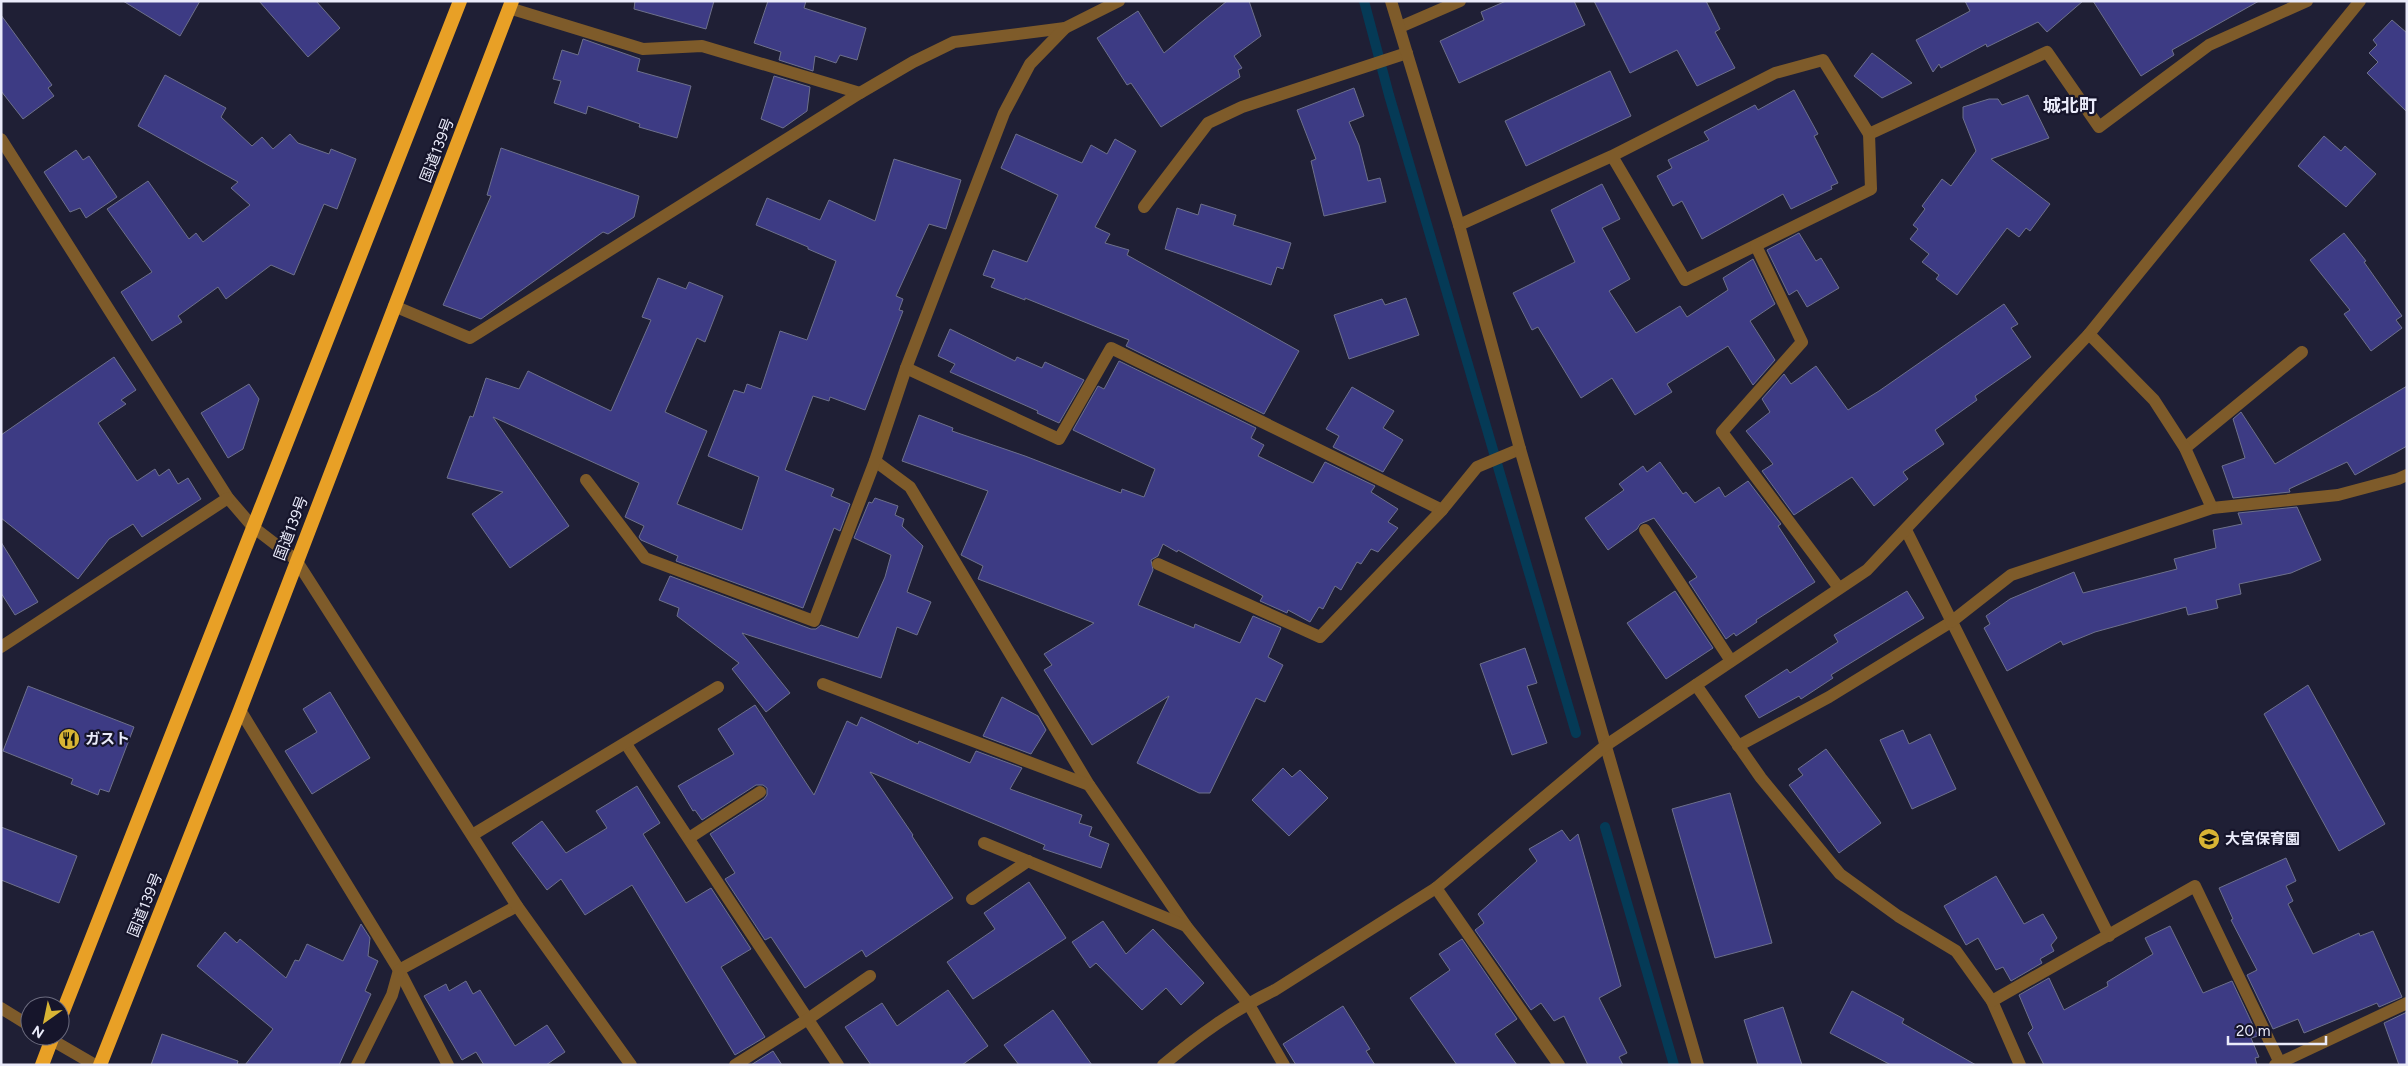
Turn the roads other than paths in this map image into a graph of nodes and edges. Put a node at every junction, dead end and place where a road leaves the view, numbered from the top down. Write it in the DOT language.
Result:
graph roads {
  1 [pos="460,1"];
  2 [pos="1119,1"];
  3 [pos="1391,1"];
  4 [pos="1460,1"];
  5 [pos="2307,1"];
  6 [pos="2360,1"];
  7 [pos="510,5"];
  8 [pos="1400,27"];
  9 [pos="1064,28"];
  10 [pos="1401,54"];
  11 [pos="860,93"];
  12 [pos="1869,134"];
  13 [pos="1,139"];
  14 [pos="1612,156"];
  15 [pos="1144,207"];
  16 [pos="1459,225"];
  17 [pos="1756,246"];
  18 [pos="394,306"];
  19 [pos="2089,334"];
  20 [pos="2302,352"];
  21 [pos="906,368"];
  22 [pos="2185,448"];
  23 [pos="1515,451"];
  24 [pos="875,461"];
  25 [pos="2407,475"];
  26 [pos="586,480"];
  27 [pos="228,498"];
  28 [pos="2212,508"];
  29 [pos="1442,510"];
  30 [pos="253,527"];
  31 [pos="1645,530"];
  32 [pos="1906,530"];
  33 [pos="296,560"];
  34 [pos="1158,564"];
  35 [pos="1839,588"];
  36 [pos="1951,622"];
  37 [pos="1,647"];
  38 [pos="1731,661"];
  39 [pos="823,684"];
  40 [pos="1696,685"];
  41 [pos="718,687"];
  42 [pos="240,710"];
  43 [pos="626,744"];
  44 [pos="1605,746"];
  45 [pos="1738,746"];
  46 [pos="1089,785"];
  47 [pos="760,792"];
  48 [pos="474,834"];
  49 [pos="689,838"];
  50 [pos="984,843"];
  51 [pos="1028,861"];
  52 [pos="1436,888"];
  53 [pos="972,899"];
  54 [pos="517,906"];
  55 [pos="1186,926"];
  56 [pos="2109,936"];
  57 [pos="399,970"];
  58 [pos="870,976"];
  59 [pos="69,996"];
  60 [pos="1992,1001"];
  61 [pos="1248,1003"];
  62 [pos="2407,1003"];
  63 [pos="1,1008"];
  64 [pos="808,1019"];
  65 [pos="20,1020"];
  66 [pos="47,1046"];
  67 [pos="64,1046"];
  68 [pos="2277,1064"];
  69 [pos="42,1065"];
  70 [pos="95,1065"];
  71 [pos="100,1065"];
  72 [pos="357,1065"];
  73 [pos="448,1065"];
  74 [pos="631,1065"];
  75 [pos="735,1065"];
  76 [pos="838,1065"];
  77 [pos="1162,1065"];
  78 [pos="1284,1065"];
  79 [pos="1559,1065"];
  80 [pos="1698,1065"];
  81 [pos="2020,1065"];
  1 -- 30 [label="highway"];
  2 -- 9 [label="street"];
  3 -- 8 [label="street"];
  4 -- 8 [label="street"];
  5 -- 12 [label="street"];
  6 -- 19 [label="street"];
  7 -- 11 [label="street"];
  7 -- 18 [label="highway, 国道139号"];
  8 -- 10 [label="street"];
  9 -- 11 [label="street"];
  9 -- 21 [label="street"];
  10 -- 15 [label="street"];
  10 -- 16 [label="street"];
  11 -- 18 [label="street"];
  12 -- 14 [label="street"];
  12 -- 17 [label="street"];
  13 -- 27 [label="street"];
  14 -- 16 [label="street"];
  14 -- 17 [label="street"];
  16 -- 23 [label="street"];
  17 -- 35 [label="street"];
  18 -- 33 [label="highway, 国道139号"];
  19 -- 22 [label="street"];
  19 -- 32 [label="street"];
  20 -- 22 [label="street"];
  21 -- 24 [label="street"];
  21 -- 29 [label="street"];
  22 -- 28 [label="street"];
  23 -- 29 [label="street"];
  23 -- 44 [label="street"];
  24 -- 26 [label="street"];
  24 -- 46 [label="street"];
  25 -- 28 [label="street"];
  27 -- 30 [label="street"];
  27 -- 37 [label="street"];
  28 -- 36 [label="street"];
  29 -- 34 [label="street"];
  30 -- 33 [label="street"];
  30 -- 59 [label="highway"];
  31 -- 38 [label="street"];
  32 -- 35 [label="street"];
  32 -- 36 [label="street"];
  33 -- 42 [label="highway, 国道139号"];
  33 -- 48 [label="street"];
  35 -- 38 [label="street"];
  36 -- 45 [label="street"];
  36 -- 56 [label="street"];
  38 -- 40 [label="street"];
  39 -- 46 [label="street"];
  40 -- 44 [label="street"];
  40 -- 45 [label="street"];
  41 -- 43 [label="street"];
  42 -- 57 [label="street"];
  42 -- 71 [label="highway, 国道139号"];
  43 -- 48 [label="street"];
  43 -- 49 [label="street"];
  44 -- 52 [label="street"];
  44 -- 80 [label="street"];
  45 -- 60 [label="street"];
  46 -- 55 [label="street"];
  47 -- 49 [label="street"];
  48 -- 54 [label="street"];
  49 -- 64 [label="street"];
  50 -- 51 [label="street"];
  51 -- 53 [label="street"];
  51 -- 55 [label="street"];
  52 -- 61 [label="street"];
  52 -- 79 [label="street"];
  54 -- 57 [label="street"];
  54 -- 74 [label="street"];
  55 -- 61 [label="street"];
  56 -- 60 [label="street"];
  56 -- 68 [label="street"];
  57 -- 72 [label="street"];
  57 -- 73 [label="street"];
  58 -- 64 [label="street"];
  60 -- 81 [label="street"];
  61 -- 77 [label="street"];
  61 -- 78 [label="street"];
  62 -- 68 [label="street"];
  63 -- 65 [label="street"];
  64 -- 75 [label="street"];
  64 -- 76 [label="street"];
  66 -- 69 [label="highway"];
  67 -- 70 [label="street"];
}
